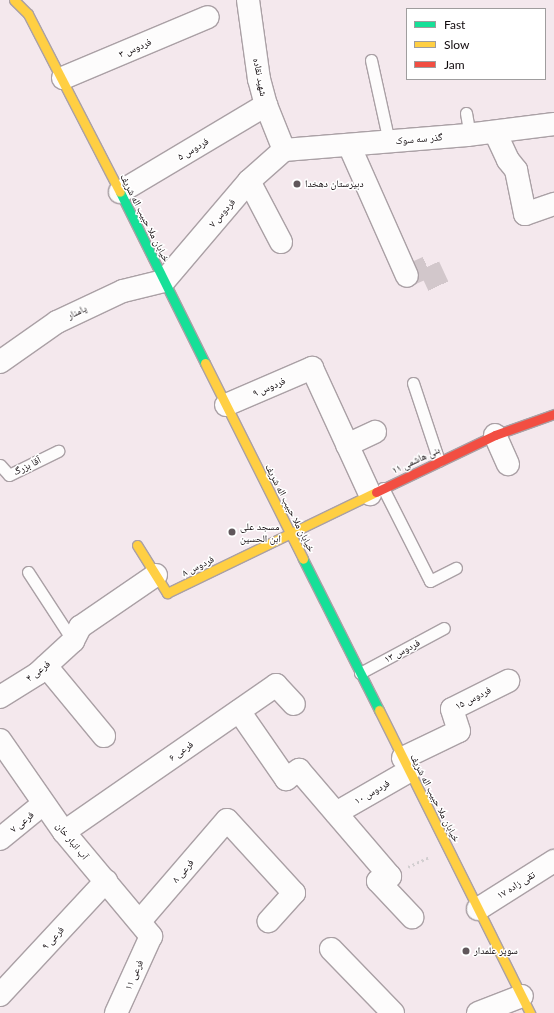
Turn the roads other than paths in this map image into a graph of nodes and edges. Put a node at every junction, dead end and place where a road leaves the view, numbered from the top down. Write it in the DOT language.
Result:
graph roads {
  1 [pos="14,0"];
  2 [pos="27,0"];
  3 [pos="248,0"];
  4 [pos="28,14"];
  5 [pos="208,17"];
  6 [pos="371,60"];
  7 [pos="63,78"];
  8 [pos="266,106"];
  9 [pos="466,113"];
  10 [pos="554,124"];
  11 [pos="494,132"];
  12 [pos="470,135"];
  13 [pos="389,142"];
  14 [pos="349,145"];
  15 [pos="284,150"];
  16 [pos="250,181"];
  17 [pos="120,192"];
  18 [pos="554,204"];
  19 [pos="281,242"];
  20 [pos="407,276"];
  21 [pos="164,281"];
  22 [pos="2,357"];
  23 [pos="413,383"];
  24 [pos="226,405"];
  25 [pos="554,414"];
  26 [pos="376,432"];
  27 [pos="495,435"];
  28 [pos="347,445"];
  29 [pos="58,451"];
  30 [pos="439,461"];
  31 [pos="508,464"];
  32 [pos="0,465"];
  33 [pos="376,491"];
  34 [pos="290,533"];
  35 [pos="136,545"];
  36 [pos="456,568"];
  37 [pos="28,572"];
  38 [pos="156,575"];
  39 [pos="444,628"];
  40 [pos="73,641"];
  41 [pos="46,666"];
  42 [pos="360,673"];
  43 [pos="508,681"];
  44 [pos="0,697"];
  45 [pos="294,704"];
  46 [pos="239,711"];
  47 [pos="104,736"];
  48 [pos="0,740"];
  49 [pos="406,765"];
  50 [pos="43,804"];
  51 [pos="336,813"];
  52 [pos="64,832"];
  53 [pos="0,839"];
  54 [pos="554,861"];
  55 [pos="106,881"];
  56 [pos="478,909"];
  57 [pos="412,918"];
  58 [pos="269,921"];
  59 [pos="145,929"];
  60 [pos="331,949"];
  61 [pos="0,995"];
  62 [pos="526,1004"];
  63 [pos="116,1013"];
  64 [pos="393,1013"];
  65 [pos="478,1013"];
  1 -- 4 [label="main road, خیابان ملا حبیب اله شریف"];
  2 -- 4 [label="main road, خیابان ملا حبیب اله شریف"];
  3 -- 8 [label="street, شهید نقاده"];
  4 -- 7 [label="main road, خیابان ملا حبیب اله شریف"];
  5 -- 7 [label="street, فردوس ۳"];
  6 -- 13 [label="lane"];
  7 -- 17 [label="main road, خیابان ملا حبیب اله شریف"];
  8 -- 15 [label="street, شهید نقاده"];
  8 -- 17 [label="street, فردوس ۵"];
  9 -- 12 [label="lane"];
  10 -- 11 [label="street, گذر سه سوک"];
  11 -- 12 [label="street, گذر سه سوک"];
  11 -- 18 [label="street"];
  12 -- 13 [label="street, گذر سه سوک"];
  13 -- 14 [label="street, گذر سه سوک"];
  14 -- 15 [label="street, گذر سه سوک"];
  14 -- 20 [label="street"];
  15 -- 16 [label="street, فردوس ۷"];
  16 -- 19 [label="street"];
  16 -- 21 [label="street, فردوس ۷"];
  17 -- 21 [label="main road, خیابان ملا حبیب اله شریف"];
  21 -- 22 [label="street, پامنار"];
  21 -- 24 [label="main road, خیابان ملا حبیب اله شریف"];
  23 -- 30 [label="lane"];
  24 -- 28 [label="street, فردوس ۹"];
  24 -- 34 [label="main road, خیابان ملا حبیب اله شریف"];
  25 -- 27 [label="main road, بنی هاشمی ۱۱"];
  26 -- 28 [label="street"];
  27 -- 30 [label="main road, بنی هاشمی ۱۱"];
  27 -- 31 [label="street"];
  28 -- 33 [label="street"];
  29 -- 32 [label="lane, آقا بزرگ"];
  30 -- 33 [label="main road, بنی هاشمی ۱۱"];
  33 -- 34 [label="main road, بنی هاشمی ۱۱"];
  33 -- 36 [label="lane"];
  34 -- 38 [label="main road, فردوس ۸"];
  34 -- 42 [label="main road, خیابان ملا حبیب اله شریف"];
  35 -- 38 [label="main road, فردوس ۸"];
  37 -- 40 [label="lane"];
  38 -- 40 [label="street, فرعی ۴"];
  39 -- 42 [label="lane, فردوس ۱۳"];
  40 -- 41 [label="street, فرعی ۴"];
  41 -- 44 [label="street, فرعی ۴"];
  41 -- 47 [label="street"];
  42 -- 49 [label="main road, خیابان ملا حبیب اله شریف"];
  43 -- 49 [label="street, فردوس ۱۵"];
  45 -- 46 [label="street, فرعی ۶"];
  46 -- 51 [label="street"];
  46 -- 52 [label="street, فرعی ۶"];
  48 -- 50 [label="street, آب انبار خان"];
  49 -- 51 [label="street, فردوس ۱۰"];
  49 -- 56 [label="main road, خیابان ملا حبیب اله شریف"];
  50 -- 52 [label="street, آب انبار خان"];
  50 -- 53 [label="street, فرعی ۷"];
  51 -- 57 [label="street"];
  52 -- 55 [label="street, آب انبار خان"];
  54 -- 56 [label="street, تقی زاده ۱۷"];
  55 -- 59 [label="street, آب انبار خان"];
  55 -- 61 [label="street, فرعی ۹"];
  56 -- 62 [label="main road, خیابان ملا حبیب اله شریف"];
  58 -- 59 [label="street, فرعی ۸"];
  59 -- 63 [label="street, فرعی ۱۱"];
  60 -- 64 [label="street"];
  62 -- 65 [label="street"];
}
